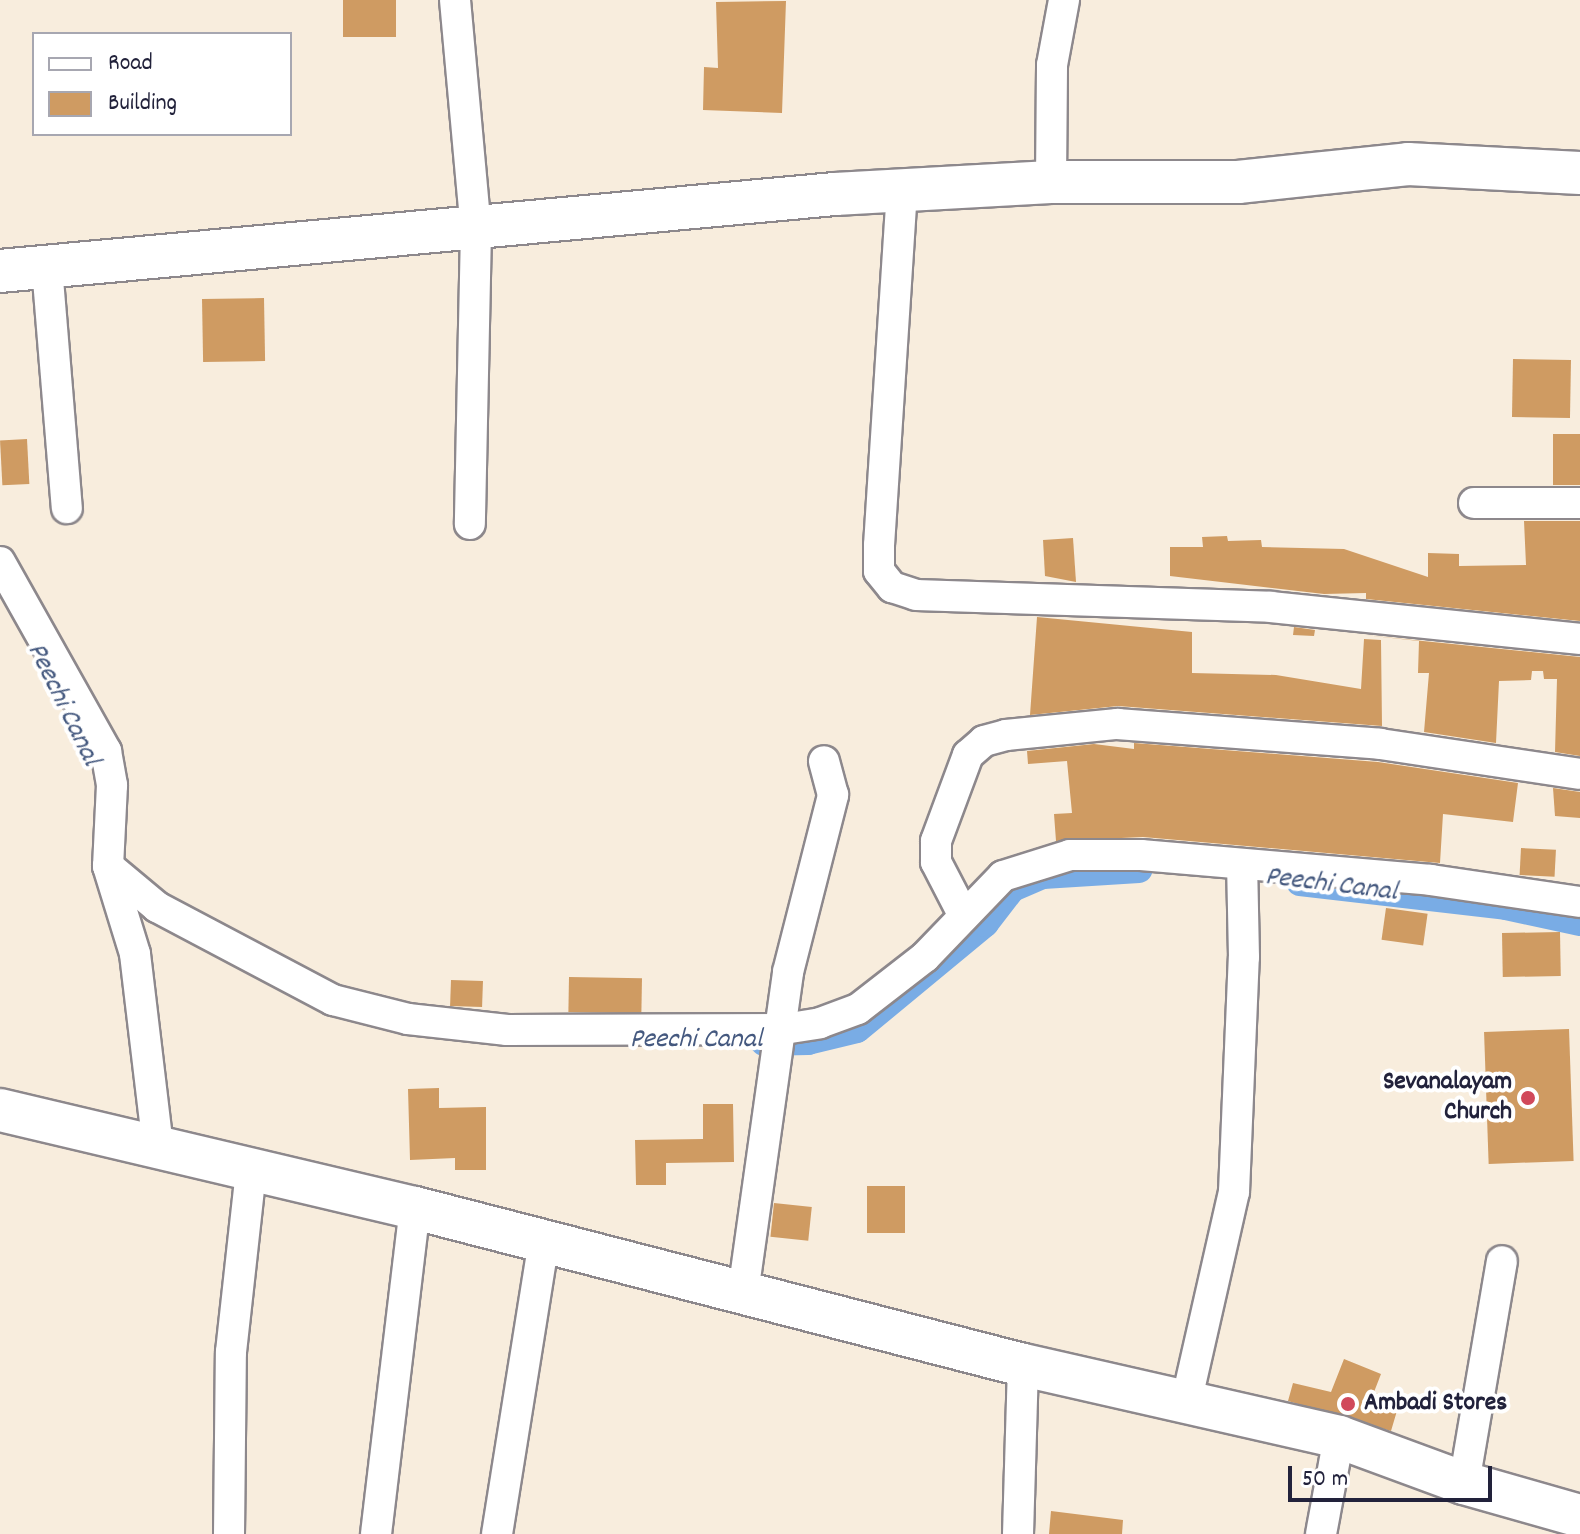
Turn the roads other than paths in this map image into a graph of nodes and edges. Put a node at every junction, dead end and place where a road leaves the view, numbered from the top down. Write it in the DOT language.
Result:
graph roads {
  1 [pos="455,0"];
  2 [pos="1064,0"];
  3 [pos="1580,173"];
  4 [pos="1051,182"];
  5 [pos="902,190"];
  6 [pos="476,230"];
  7 [pos="47,267"];
  8 [pos="0,271"];
  9 [pos="1474,503"];
  10 [pos="1580,503"];
  11 [pos="67,508"];
  12 [pos="470,524"];
  13 [pos="0,562"];
  14 [pos="1580,639"];
  15 [pos="824,761"];
  16 [pos="1580,774"];
  17 [pos="1242,864"];
  18 [pos="108,866"];
  19 [pos="1580,902"];
  20 [pos="964,916"];
  21 [pos="784,1029"];
  22 [pos="0,1110"];
  23 [pos="158,1147"];
  24 [pos="251,1170"];
  25 [pos="415,1208"];
  26 [pos="544,1242"];
  27 [pos="1502,1261"];
  28 [pos="743,1293"];
  29 [pos="1023,1365"];
  30 [pos="1186,1403"];
  31 [pos="1339,1437"];
  32 [pos="1464,1483"];
  33 [pos="1580,1516"];
  34 [pos="229,1534"];
  35 [pos="376,1534"];
  36 [pos="497,1534"];
  37 [pos="1018,1534"];
  38 [pos="1321,1534"];
  1 -- 6 [label="street"];
  2 -- 4 [label="street"];
  3 -- 4 [label="main road"];
  4 -- 5 [label="main road"];
  5 -- 6 [label="main road"];
  5 -- 14 [label="street"];
  6 -- 7 [label="main road"];
  6 -- 12 [label="street"];
  7 -- 8 [label="main road"];
  7 -- 11 [label="street"];
  9 -- 10 [label="street"];
  13 -- 18 [label="street"];
  15 -- 21 [label="street"];
  16 -- 20 [label="street"];
  17 -- 19 [label="street"];
  17 -- 20 [label="street"];
  17 -- 30 [label="street"];
  18 -- 21 [label="street"];
  18 -- 23 [label="street"];
  20 -- 21 [label="street"];
  21 -- 28 [label="street"];
  22 -- 23 [label="main road"];
  23 -- 24 [label="main road"];
  24 -- 25 [label="main road"];
  24 -- 34 [label="street"];
  25 -- 26 [label="main road"];
  25 -- 35 [label="street"];
  26 -- 28 [label="main road"];
  26 -- 36 [label="street"];
  27 -- 32 [label="street"];
  28 -- 29 [label="main road"];
  29 -- 30 [label="main road"];
  29 -- 37 [label="street"];
  30 -- 31 [label="main road"];
  31 -- 32 [label="main road"];
  31 -- 38 [label="street"];
  32 -- 33 [label="main road"];
}
